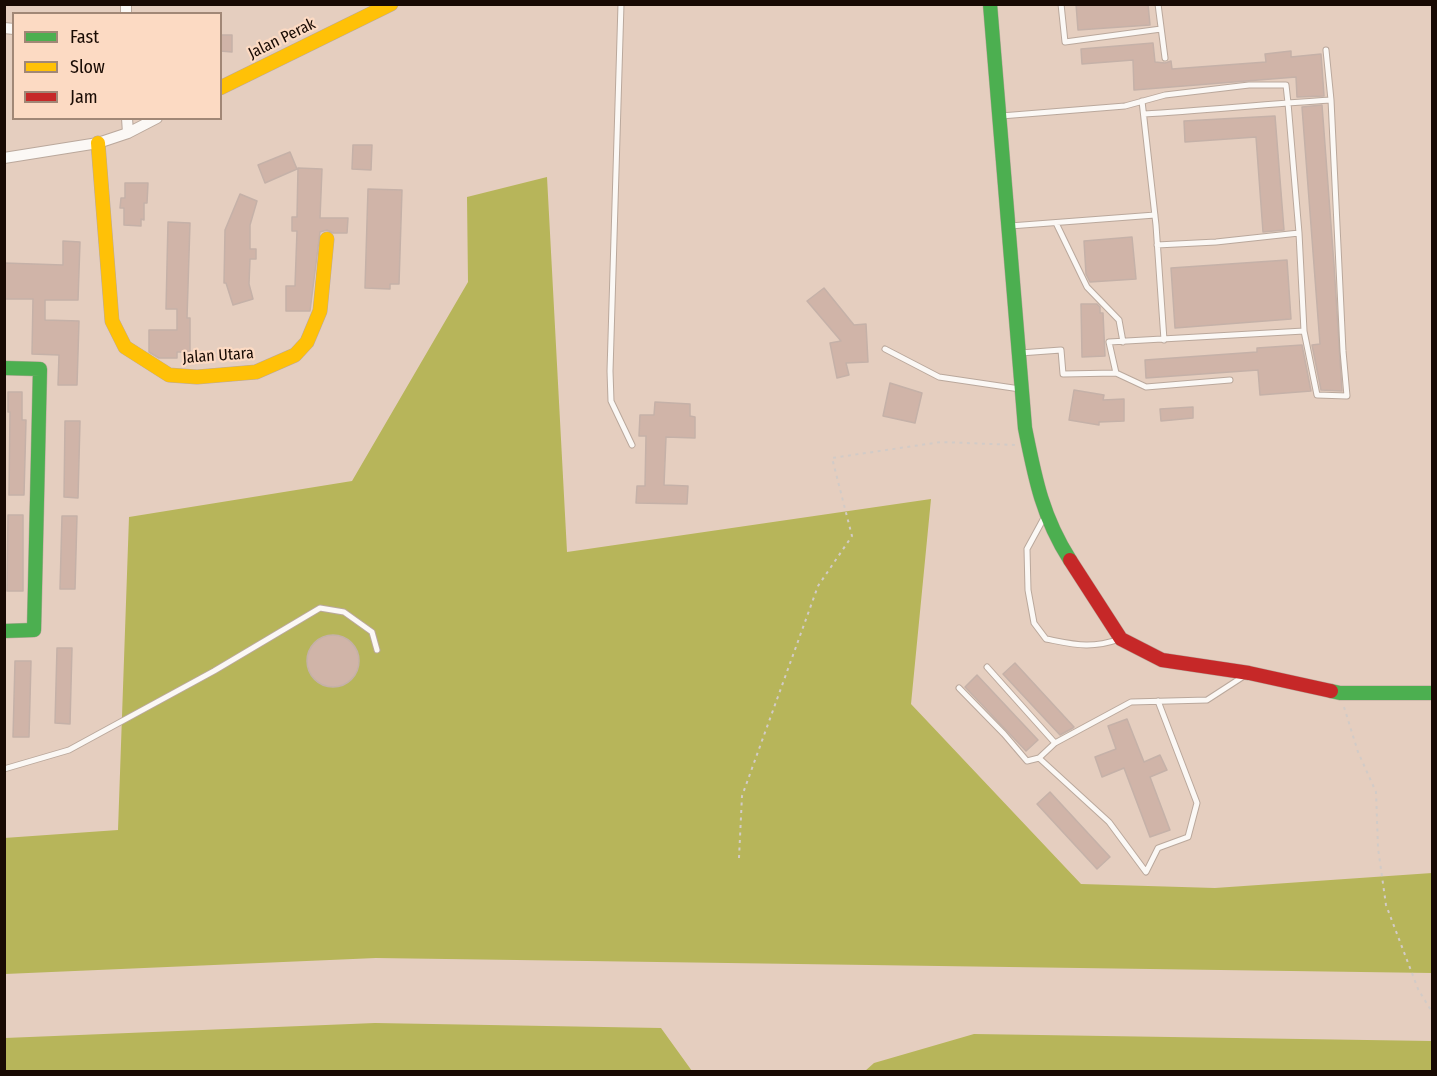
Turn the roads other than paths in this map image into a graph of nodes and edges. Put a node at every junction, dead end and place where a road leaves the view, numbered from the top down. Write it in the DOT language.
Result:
graph roads {
  1 [pos="391,4"];
  2 [pos="621,4"];
  3 [pos="990,4"];
  4 [pos="1060,4"];
  5 [pos="1158,4"];
  6 [pos="1161,29"];
  7 [pos="1326,50"];
  8 [pos="1165,58"];
  9 [pos="222,87"];
  10 [pos="1331,100"];
  11 [pos="1142,101"];
  12 [pos="1288,103"];
  13 [pos="1144,114"];
  14 [pos="1000,116"];
  15 [pos="128,120"];
  16 [pos="153,120"];
  17 [pos="128,133"];
  18 [pos="98,143"];
  19 [pos="4,158"];
  20 [pos="1155,215"];
  21 [pos="1056,223"];
  22 [pos="1008,226"];
  23 [pos="1299,233"];
  24 [pos="327,239"];
  25 [pos="1157,245"];
  26 [pos="1304,331"];
  27 [pos="1164,340"];
  28 [pos="1123,342"];
  29 [pos="885,349"];
  30 [pos="1018,353"];
  31 [pos="4,368"];
  32 [pos="1116,373"];
  33 [pos="1230,380"];
  34 [pos="1022,389"];
  35 [pos="632,445"];
  36 [pos="1046,513"];
  37 [pos="4,631"];
  38 [pos="1121,639"];
  39 [pos="377,650"];
  40 [pos="987,667"];
  41 [pos="1249,673"];
  42 [pos="959,688"];
  43 [pos="1432,693"];
  44 [pos="1158,701"];
  45 [pos="1056,743"];
  46 [pos="1039,758"];
  47 [pos="4,769"];
  1 -- 9 [label="street, Jalan Perak"];
  2 -- 35 [label="lane"];
  3 -- 14 [label="street"];
  4 -- 6 [label="lane"];
  5 -- 6 [label="lane"];
  6 -- 8 [label="lane"];
  7 -- 10 [label="lane"];
  10 -- 12 [label="lane"];
  10 -- 26 [label="lane"];
  11 -- 12 [label="lane"];
  11 -- 13 [label="lane"];
  11 -- 14 [label="lane"];
  12 -- 13 [label="lane"];
  12 -- 23 [label="lane"];
  13 -- 20 [label="lane"];
  14 -- 22 [label="street"];
  15 -- 17 [label="street"];
  16 -- 17 [label="street"];
  17 -- 18 [label="street"];
  18 -- 19 [label="street"];
  18 -- 24 [label="street, Jalan Utara"];
  20 -- 21 [label="lane"];
  20 -- 25 [label="lane"];
  21 -- 22 [label="lane"];
  21 -- 28 [label="lane"];
  22 -- 30 [label="street"];
  23 -- 25 [label="lane"];
  23 -- 26 [label="lane"];
  25 -- 27 [label="lane"];
  26 -- 27 [label="lane"];
  27 -- 28 [label="lane"];
  28 -- 32 [label="lane"];
  29 -- 34 [label="lane"];
  30 -- 32 [label="lane"];
  30 -- 34 [label="street"];
  31 -- 37 [label="street"];
  32 -- 33 [label="lane"];
  34 -- 36 [label="street"];
  36 -- 38 [label="street"];
  36 -- 38 [label="lane"];
  38 -- 41 [label="street"];
  39 -- 47 [label="lane"];
  40 -- 45 [label="lane"];
  41 -- 43 [label="street"];
  41 -- 44 [label="lane"];
  42 -- 46 [label="lane"];
  44 -- 45 [label="lane"];
  44 -- 46 [label="lane"];
  45 -- 46 [label="lane"];
}
